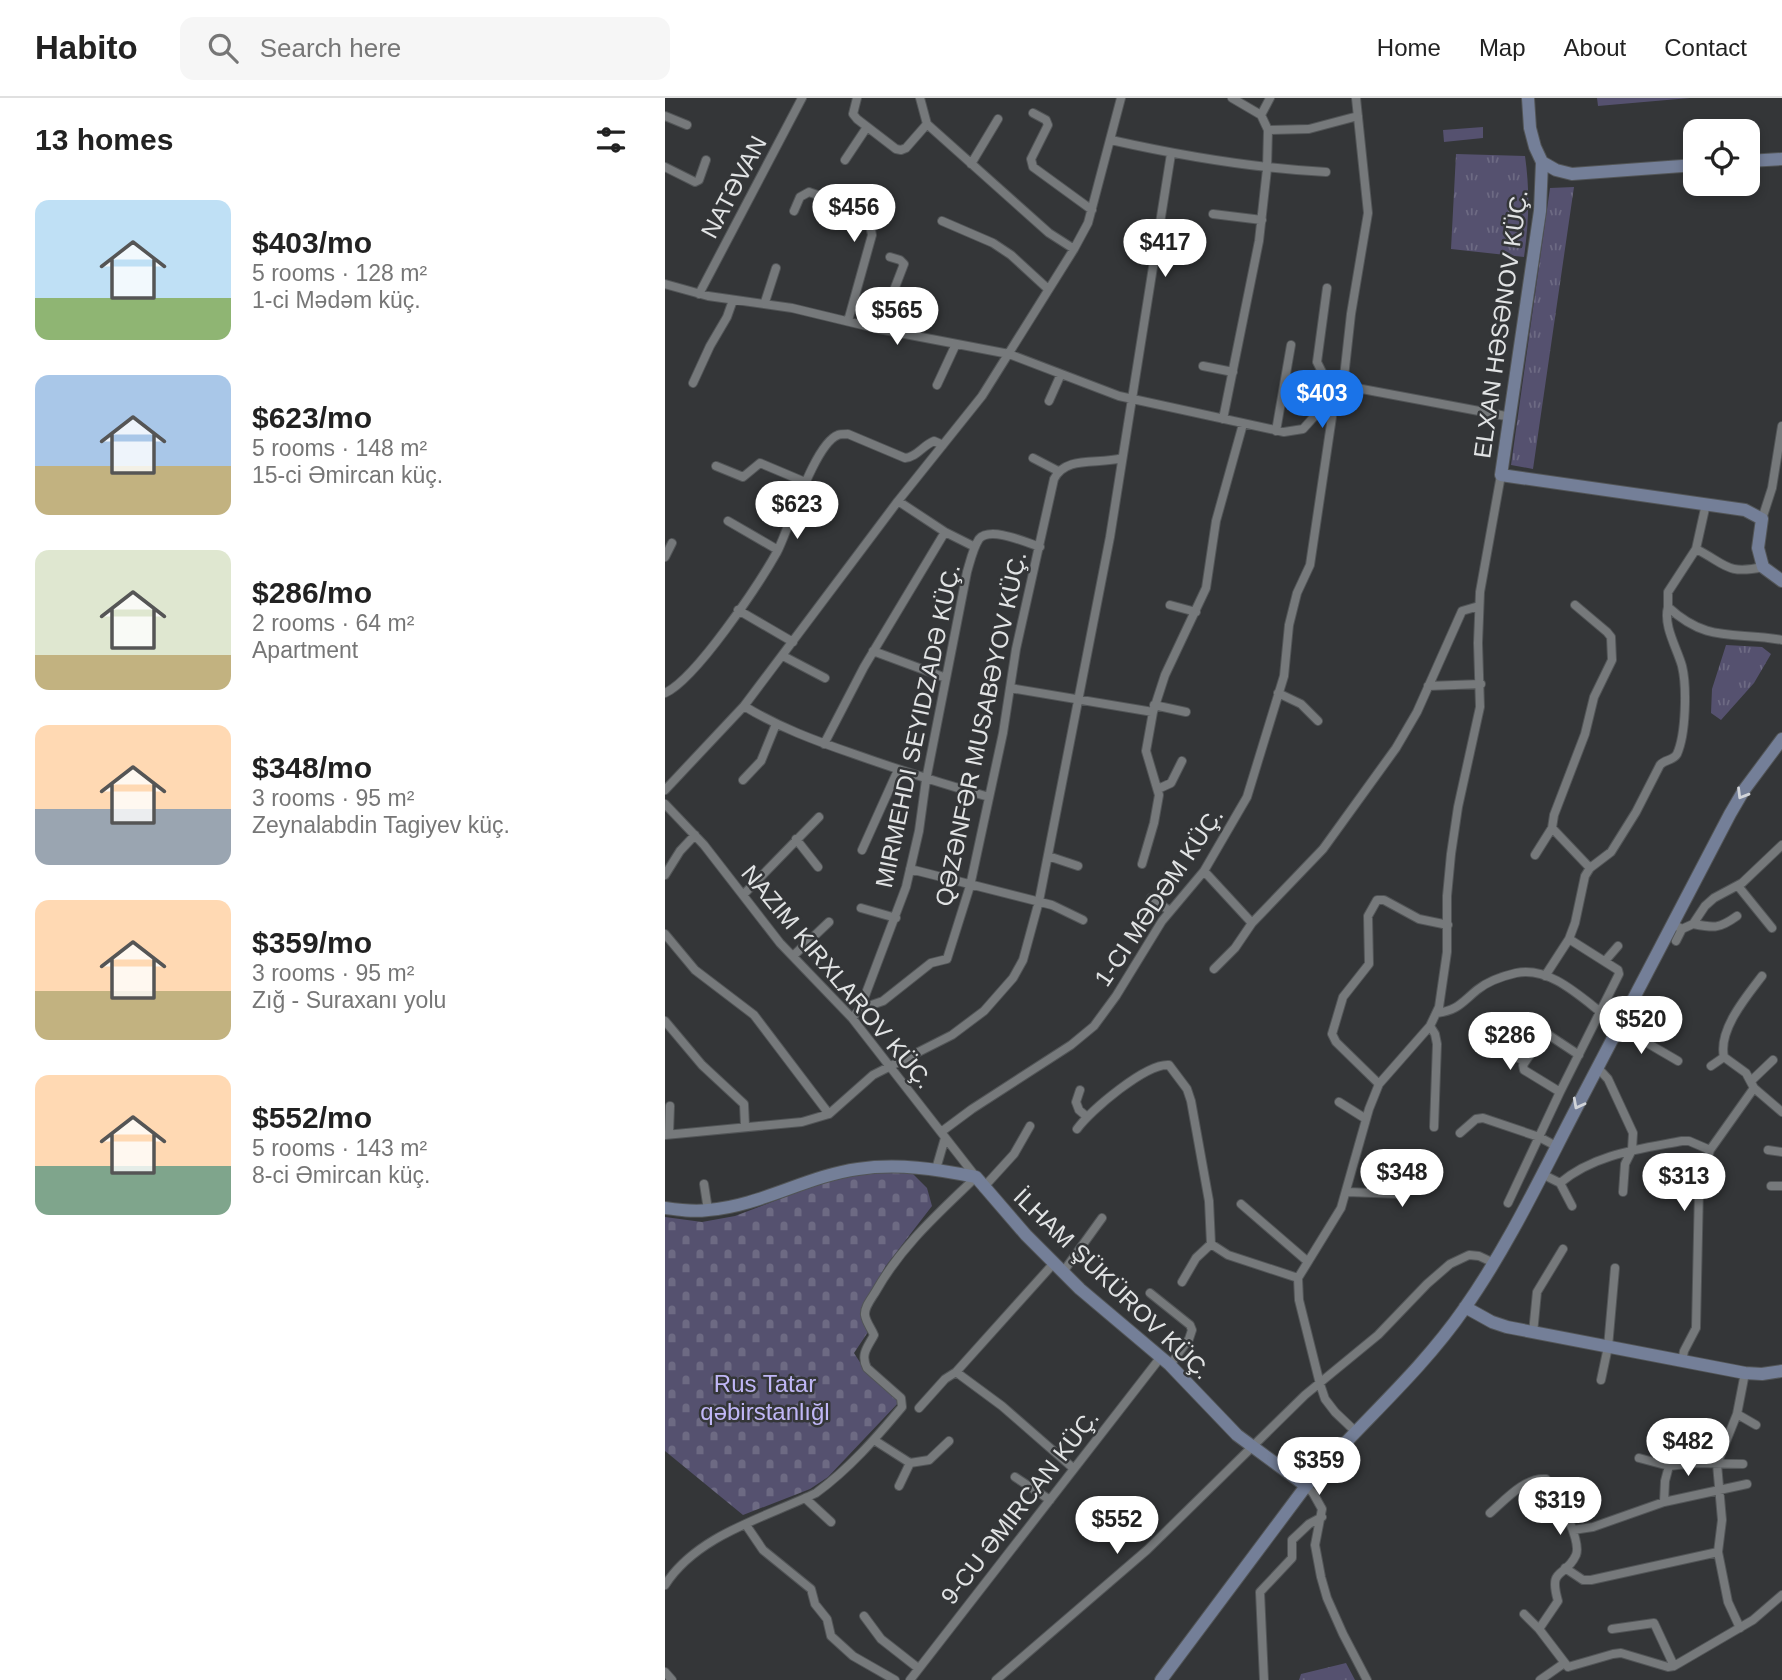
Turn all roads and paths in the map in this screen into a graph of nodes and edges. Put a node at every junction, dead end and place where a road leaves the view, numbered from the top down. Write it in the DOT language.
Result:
graph roads {
  1 [pos="802,98"];
  2 [pos="857,98"];
  3 [pos="919,98"];
  4 [pos="1121,98"];
  5 [pos="1232,98"];
  6 [pos="1270,98"];
  7 [pos="1356,98"];
  8 [pos="1528,98"];
  9 [pos="1033,113"];
  10 [pos="1261,115"];
  11 [pos="665,116"];
  12 [pos="1358,116"];
  13 [pos="998,119"];
  14 [pos="927,124"];
  15 [pos="687,125"];
  16 [pos="867,127"];
  17 [pos="1268,130"];
  18 [pos="1111,140"];
  19 [pos="1171,154"];
  20 [pos="1782,159"];
  21 [pos="706,160"];
  22 [pos="845,160"];
  23 [pos="1760,160"];
  24 [pos="1542,162"];
  25 [pos="971,164"];
  26 [pos="1683,166"];
  27 [pos="665,167"];
  28 [pos="1267,169"];
  29 [pos="1326,172"];
  30 [pos="1092,210"];
  31 [pos="794,211"];
  32 [pos="1213,214"];
  33 [pos="1262,220"];
  34 [pos="942,221"];
  35 [pos="1074,249"];
  36 [pos="890,257"];
  37 [pos="776,268"];
  38 [pos="665,284"];
  39 [pos="1327,288"];
  40 [pos="1048,289"];
  41 [pos="699,294"];
  42 [pos="733,300"];
  43 [pos="765,302"];
  44 [pos="848,321"];
  45 [pos="879,329"];
  46 [pos="956,344"];
  47 [pos="1291,345"];
  48 [pos="1009,354"];
  49 [pos="1203,366"];
  50 [pos="1233,372"];
  51 [pos="1061,374"];
  52 [pos="693,383"];
  53 [pos="937,385"];
  54 [pos="1340,389"];
  55 [pos="1132,400"];
  56 [pos="1049,401"];
  57 [pos="1329,401"];
  58 [pos="1511,417"];
  59 [pos="1223,419"];
  60 [pos="1243,424"];
  61 [pos="1782,426"];
  62 [pos="1276,431"];
  63 [pos="943,444"];
  64 [pos="1033,458"];
  65 [pos="1122,458"];
  66 [pos="716,466"];
  67 [pos="1058,471"];
  68 [pos="1501,475"];
  69 [pos="805,482"];
  70 [pos="898,501"];
  71 [pos="1706,504"];
  72 [pos="1762,519"];
  73 [pos="728,521"];
  74 [pos="945,532"];
  75 [pos="673,543"];
  76 [pos="975,547"];
  77 [pos="1039,547"];
  78 [pos="1696,549"];
  79 [pos="778,550"];
  80 [pos="665,557"];
  81 [pos="1763,566"];
  82 [pos="1782,581"];
  83 [pos="1170,605"];
  84 [pos="1575,605"];
  85 [pos="1479,606"];
  86 [pos="1668,607"];
  87 [pos="738,610"];
  88 [pos="1196,612"];
  89 [pos="1782,640"];
  90 [pos="793,642"];
  91 [pos="873,651"];
  92 [pos="783,656"];
  93 [pos="825,678"];
  94 [pos="946,678"];
  95 [pos="1481,684"];
  96 [pos="1428,687"];
  97 [pos="1010,688"];
  98 [pos="665,693"];
  99 [pos="1279,693"];
  100 [pos="1079,699"];
  101 [pos="744,706"];
  102 [pos="1153,708"];
  103 [pos="1186,712"];
  104 [pos="1318,721"];
  105 [pos="776,724"];
  106 [pos="1782,740"];
  107 [pos="824,744"];
  108 [pos="1182,761"];
  109 [pos="898,770"];
  110 [pos="743,780"];
  111 [pos="926,780"];
  112 [pos="1158,789"];
  113 [pos="665,790"];
  114 [pos="989,797"];
  115 [pos="665,804"];
  116 [pos="819,817"];
  117 [pos="1552,828"];
  118 [pos="695,835"];
  119 [pos="796,839"];
  120 [pos="1782,845"];
  121 [pos="862,850"];
  122 [pos="1535,855"];
  123 [pos="1048,856"];
  124 [pos="1142,864"];
  125 [pos="1078,866"];
  126 [pos="818,867"];
  127 [pos="1590,868"];
  128 [pos="910,869"];
  129 [pos="1204,871"];
  130 [pos="665,875"];
  131 [pos="970,886"];
  132 [pos="1738,886"];
  133 [pos="743,895"];
  134 [pos="1151,898"];
  135 [pos="1039,901"];
  136 [pos="861,908"];
  137 [pos="1170,911"];
  138 [pos="1737,916"];
  139 [pos="896,918"];
  140 [pos="1083,920"];
  141 [pos="829,922"];
  142 [pos="1252,923"];
  143 [pos="1448,925"];
  144 [pos="1693,925"];
  145 [pos="1677,926"];
  146 [pos="1772,928"];
  147 [pos="665,934"];
  148 [pos="1569,939"];
  149 [pos="1676,941"];
  150 [pos="1618,946"];
  151 [pos="793,956"];
  152 [pos="1605,961"];
  153 [pos="1214,969"];
  154 [pos="1545,976"];
  155 [pos="1762,976"];
  156 [pos="860,1009"];
  157 [pos="1601,1011"];
  158 [pos="1437,1013"];
  159 [pos="852,1018"];
  160 [pos="665,1021"];
  161 [pos="1529,1022"];
  162 [pos="1430,1026"];
  163 [pos="1620,1026"];
  164 [pos="1545,1033"];
  165 [pos="1497,1049"];
  166 [pos="1579,1055"];
  167 [pos="1724,1057"];
  168 [pos="1773,1060"];
  169 [pos="1525,1061"];
  170 [pos="1678,1062"];
  171 [pos="888,1066"];
  172 [pos="1711,1066"];
  173 [pos="1597,1067"];
  174 [pos="1379,1084"];
  175 [pos="1752,1085"];
  176 [pos="1080,1090"];
  177 [pos="1560,1092"];
  178 [pos="1339,1102"];
  179 [pos="670,1106"];
  180 [pos="1782,1112"];
  181 [pos="829,1114"];
  182 [pos="1086,1116"];
  183 [pos="1366,1119"];
  184 [pos="745,1126"];
  185 [pos="1030,1126"];
  186 [pos="1434,1127"];
  187 [pos="1077,1129"];
  188 [pos="1460,1133"];
  189 [pos="667,1135"];
  190 [pos="943,1135"];
  191 [pos="1539,1137"];
  192 [pos="1556,1146"];
  193 [pos="1632,1150"];
  194 [pos="1710,1150"];
  195 [pos="1768,1150"];
  196 [pos="1782,1152"];
  197 [pos="1424,1163"];
  198 [pos="936,1169"];
  199 [pos="1542,1174"];
  200 [pos="980,1182"];
  201 [pos="1560,1183"];
  202 [pos="705,1184"];
  203 [pos="1771,1186"];
  204 [pos="1782,1186"];
  205 [pos="1347,1192"];
  206 [pos="1623,1192"];
  207 [pos="1508,1203"];
  208 [pos="1241,1204"];
  209 [pos="1572,1206"];
  210 [pos="665,1208"];
  211 [pos="708,1210"];
  212 [pos="1102,1218"];
  213 [pos="1211,1244"];
  214 [pos="1563,1249"];
  215 [pos="1307,1261"];
  216 [pos="1494,1263"];
  217 [pos="1058,1267"];
  218 [pos="1615,1268"];
  219 [pos="1298,1278"];
  220 [pos="1182,1282"];
  221 [pos="1150,1293"];
  222 [pos="1465,1307"];
  223 [pos="1533,1333"];
  224 [pos="1608,1347"];
  225 [pos="1682,1361"];
  226 [pos="1165,1362"];
  227 [pos="1782,1371"];
  228 [pos="956,1372"];
  229 [pos="1745,1373"];
  230 [pos="1601,1380"];
  231 [pos="1320,1384"];
  232 [pos="919,1408"];
  233 [pos="1737,1414"];
  234 [pos="1756,1425"];
  235 [pos="1355,1431"];
  236 [pos="874,1440"];
  237 [pos="949,1441"];
  238 [pos="1252,1448"];
  239 [pos="1639,1458"];
  240 [pos="910,1463"];
  241 [pos="1717,1464"];
  242 [pos="1743,1464"];
  243 [pos="1669,1466"];
  244 [pos="1073,1468"];
  245 [pos="1015,1477"];
  246 [pos="1747,1484"];
  247 [pos="899,1486"];
  248 [pos="1306,1486"];
  249 [pos="1720,1490"];
  250 [pos="806,1498"];
  251 [pos="1049,1500"];
  252 [pos="1664,1502"];
  253 [pos="1490,1513"];
  254 [pos="1321,1517"];
  255 [pos="831,1522"];
  256 [pos="746,1525"];
  257 [pos="1573,1530"];
  258 [pos="1718,1552"];
  259 [pos="1565,1568"];
  260 [pos="665,1585"];
  261 [pos="1782,1595"];
  262 [pos="1524,1614"];
  263 [pos="864,1616"];
  264 [pos="1740,1628"];
  265 [pos="1539,1629"];
  266 [pos="1612,1629"];
  267 [pos="1563,1664"];
  268 [pos="1674,1666"];
  269 [pos="918,1668"];
  270 [pos="665,1672"];
  271 [pos="672,1680"];
  272 [pos="895,1680"];
  273 [pos="910,1680"];
  274 [pos="996,1680"];
  275 [pos="1161,1680"];
  276 [pos="1264,1680"];
  277 [pos="1367,1680"];
  278 [pos="1540,1680"];
  1 -- 41 [label="street, NATƏVAN"];
  2 -- 16 [label="street"];
  3 -- 14 [label="street"];
  4 -- 18 [label="street"];
  5 -- 10 [label="street"];
  6 -- 10 [label="street"];
  7 -- 12 [label="street"];
  8 -- 24 [label="street, ELXAN HƏSƏNOV KÜÇ."];
  9 -- 30 [label="street"];
  10 -- 17 [label="street"];
  11 -- 15 [label="street"];
  12 -- 17 [label="street"];
  12 -- 54 [label="street"];
  13 -- 25 [label="street"];
  14 -- 16 [label="street"];
  14 -- 25 [label="street"];
  16 -- 22 [label="street"];
  17 -- 28 [label="street"];
  18 -- 19 [label="street"];
  18 -- 30 [label="street"];
  19 -- 28 [label="street"];
  19 -- 55 [label="street"];
  20 -- 23 [label="street"];
  21 -- 27 [label="street"];
  24 -- 26 [label="street"];
  24 -- 58 [label="street, ELXAN HƏSƏNOV KÜÇ."];
  25 -- 35 [label="street"];
  28 -- 29 [label="street"];
  28 -- 33 [label="street"];
  30 -- 35 [label="street"];
  31 -- 44 [label="street"];
  32 -- 33 [label="street"];
  33 -- 50 [label="street"];
  34 -- 40 [label="street"];
  35 -- 40 [label="street"];
  36 -- 45 [label="street"];
  37 -- 43 [label="street"];
  38 -- 41 [label="street"];
  39 -- 54 [label="street"];
  40 -- 48 [label="street"];
  41 -- 42 [label="street"];
  42 -- 43 [label="street"];
  42 -- 52 [label="street"];
  43 -- 44 [label="street"];
  44 -- 45 [label="street"];
  45 -- 46 [label="street"];
  46 -- 48 [label="street"];
  46 -- 53 [label="street"];
  47 -- 62 [label="street"];
  48 -- 51 [label="street"];
  48 -- 63 [label="street"];
  49 -- 50 [label="street"];
  50 -- 59 [label="street"];
  51 -- 55 [label="street"];
  51 -- 56 [label="street"];
  54 -- 57 [label="street"];
  54 -- 58 [label="street"];
  55 -- 59 [label="street"];
  55 -- 65 [label="street"];
  57 -- 62 [label="street"];
  57 -- 99 [label="street, 1-CI MƏDƏM KÜÇ."];
  58 -- 68 [label="street, ELXAN HƏSƏNOV KÜÇ."];
  59 -- 60 [label="street"];
  60 -- 62 [label="street"];
  60 -- 88 [label="street"];
  61 -- 72 [label="street"];
  63 -- 69 [label="street"];
  63 -- 70 [label="street"];
  64 -- 67 [label="street"];
  65 -- 67 [label="street"];
  65 -- 100 [label="street"];
  66 -- 69 [label="street"];
  67 -- 77 [label="street, QƏZƏNFƏR MUSABƏYOV KÜÇ."];
  68 -- 71 [label="street"];
  68 -- 85 [label="street"];
  69 -- 79 [label="street"];
  70 -- 74 [label="street"];
  70 -- 90 [label="street"];
  71 -- 72 [label="street"];
  71 -- 78 [label="street"];
  72 -- 81 [label="street"];
  73 -- 79 [label="street"];
  74 -- 76 [label="street"];
  74 -- 91 [label="street"];
  75 -- 80 [label="street"];
  76 -- 77 [label="street, MIRMEHDI SEYIDZADƏ KÜÇ."];
  76 -- 94 [label="street, MIRMEHDI SEYIDZADƏ KÜÇ."];
  77 -- 97 [label="street, QƏZƏNFƏR MUSABƏYOV KÜÇ."];
  78 -- 81 [label="street"];
  78 -- 86 [label="street"];
  79 -- 87 [label="street"];
  81 -- 82 [label="street"];
  83 -- 88 [label="street"];
  84 -- 117 [label="street"];
  85 -- 95 [label="street"];
  85 -- 96 [label="street"];
  86 -- 89 [label="street"];
  86 -- 127 [label="street"];
  87 -- 90 [label="street"];
  87 -- 98 [label="street"];
  88 -- 102 [label="street"];
  90 -- 92 [label="street"];
  91 -- 94 [label="street"];
  91 -- 107 [label="street"];
  92 -- 93 [label="street"];
  92 -- 101 [label="street"];
  94 -- 111 [label="street, MIRMEHDI SEYIDZADƏ KÜÇ."];
  95 -- 96 [label="street"];
  95 -- 143 [label="street"];
  96 -- 142 [label="street"];
  97 -- 100 [label="street"];
  97 -- 114 [label="street, QƏZƏNFƏR MUSABƏYOV KÜÇ."];
  99 -- 104 [label="street"];
  99 -- 129 [label="street, 1-CI MƏDƏM KÜÇ."];
  100 -- 102 [label="street"];
  100 -- 123 [label="street"];
  101 -- 105 [label="street"];
  101 -- 113 [label="street"];
  102 -- 103 [label="street"];
  102 -- 112 [label="street"];
  105 -- 107 [label="street"];
  105 -- 110 [label="street"];
  106 -- 145 [label="street, one-way"];
  107 -- 109 [label="street"];
  108 -- 112 [label="street"];
  109 -- 111 [label="street"];
  109 -- 121 [label="street"];
  111 -- 114 [label="street"];
  111 -- 128 [label="street, MIRMEHDI SEYIDZADƏ KÜÇ."];
  112 -- 124 [label="street"];
  114 -- 131 [label="street, QƏZƏNFƏR MUSABƏYOV KÜÇ."];
  115 -- 118 [label="street"];
  116 -- 119 [label="street"];
  117 -- 122 [label="street"];
  117 -- 127 [label="street"];
  118 -- 130 [label="street"];
  118 -- 133 [label="street"];
  119 -- 126 [label="street"];
  119 -- 133 [label="street"];
  120 -- 132 [label="street"];
  123 -- 125 [label="street"];
  123 -- 135 [label="street"];
  127 -- 148 [label="street"];
  128 -- 131 [label="street"];
  128 -- 139 [label="street, MIRMEHDI SEYIDZADƏ KÜÇ."];
  129 -- 137 [label="street, 1-CI MƏDƏM KÜÇ."];
  129 -- 142 [label="street"];
  131 -- 135 [label="street"];
  131 -- 156 [label="street, QƏZƏNFƏR MUSABƏYOV KÜÇ."];
  132 -- 144 [label="street"];
  132 -- 146 [label="street"];
  133 -- 151 [label="street"];
  134 -- 137 [label="street"];
  135 -- 140 [label="street"];
  135 -- 171 [label="street"];
  136 -- 139 [label="street"];
  137 -- 190 [label="street, 1-CI MƏDƏM KÜÇ."];
  138 -- 144 [label="street"];
  139 -- 156 [label="street, MIRMEHDI SEYIDZADƏ KÜÇ."];
  141 -- 151 [label="street"];
  142 -- 153 [label="street"];
  143 -- 158 [label="street"];
  143 -- 174 [label="street"];
  144 -- 145 [label="street"];
  145 -- 149 [label="street"];
  145 -- 163 [label="street"];
  147 -- 181 [label="street"];
  148 -- 152 [label="street"];
  148 -- 154 [label="street"];
  150 -- 152 [label="street"];
  151 -- 159 [label="street"];
  152 -- 157 [label="street"];
  154 -- 157 [label="street"];
  154 -- 158 [label="street"];
  155 -- 167 [label="street"];
  156 -- 159 [label="street, MIRMEHDI SEYIDZADƏ KÜÇ."];
  157 -- 163 [label="street"];
  157 -- 166 [label="street"];
  158 -- 162 [label="street"];
  159 -- 171 [label="street"];
  160 -- 184 [label="street"];
  161 -- 164 [label="street"];
  162 -- 174 [label="street"];
  162 -- 186 [label="street"];
  163 -- 170 [label="street"];
  163 -- 173 [label="street"];
  164 -- 166 [label="street"];
  164 -- 169 [label="street"];
  165 -- 169 [label="street"];
  166 -- 177 [label="street"];
  167 -- 172 [label="street"];
  167 -- 175 [label="street"];
  168 -- 175 [label="street"];
  169 -- 177 [label="street"];
  171 -- 181 [label="street"];
  171 -- 190 [label="street"];
  173 -- 192 [label="street, one-way"];
  173 -- 193 [label="street"];
  174 -- 183 [label="street"];
  175 -- 180 [label="street"];
  175 -- 194 [label="street"];
  176 -- 182 [label="street"];
  177 -- 191 [label="street"];
  178 -- 183 [label="street"];
  179 -- 189 [label="street"];
  181 -- 184 [label="street"];
  182 -- 187 [label="street"];
  182 -- 213 [label="street"];
  183 -- 205 [label="street"];
  184 -- 189 [label="street"];
  185 -- 200 [label="street"];
  188 -- 191 [label="street"];
  190 -- 198 [label="street"];
  190 -- 200 [label="street"];
  191 -- 192 [label="street"];
  191 -- 207 [label="street"];
  192 -- 199 [label="street"];
  193 -- 194 [label="street"];
  193 -- 201 [label="street"];
  193 -- 206 [label="street"];
  194 -- 225 [label="street"];
  195 -- 196 [label="street"];
  197 -- 205 [label="street"];
  198 -- 200 [label="street"];
  198 -- 211 [label="street"];
  199 -- 201 [label="street"];
  199 -- 216 [label="street"];
  200 -- 217 [label="street, İLHAM ŞÜKÜROV KÜÇ."];
  200 -- 236 [label="street"];
  201 -- 209 [label="street"];
  202 -- 211 [label="street"];
  203 -- 204 [label="street"];
  205 -- 215 [label="street"];
  208 -- 215 [label="street"];
  210 -- 211 [label="street"];
  212 -- 217 [label="street"];
  213 -- 219 [label="street"];
  213 -- 220 [label="street"];
  214 -- 223 [label="street"];
  215 -- 219 [label="street"];
  216 -- 222 [label="street"];
  216 -- 231 [label="street"];
  217 -- 226 [label="street, İLHAM ŞÜKÜROV KÜÇ."];
  217 -- 228 [label="street"];
  218 -- 224 [label="street"];
  219 -- 231 [label="street"];
  221 -- 226 [label="street, 9-CU ƏMIRCAN KÜÇ."];
  222 -- 223 [label="street"];
  222 -- 235 [label="street"];
  223 -- 224 [label="street"];
  224 -- 225 [label="street"];
  224 -- 230 [label="street"];
  225 -- 229 [label="street"];
  226 -- 238 [label="street, İLHAM ŞÜKÜROV KÜÇ."];
  226 -- 244 [label="street, 9-CU ƏMIRCAN KÜÇ."];
  227 -- 229 [label="street"];
  228 -- 232 [label="street"];
  228 -- 244 [label="street"];
  229 -- 233 [label="street"];
  231 -- 235 [label="street"];
  231 -- 238 [label="street"];
  233 -- 234 [label="street"];
  233 -- 241 [label="street"];
  235 -- 248 [label="street"];
  236 -- 240 [label="street"];
  236 -- 250 [label="street"];
  237 -- 240 [label="street"];
  238 -- 248 [label="street, İLHAM ŞÜKÜROV KÜÇ."];
  238 -- 274 [label="street"];
  239 -- 243 [label="street"];
  240 -- 247 [label="street"];
  241 -- 242 [label="street"];
  241 -- 243 [label="street"];
  241 -- 249 [label="street"];
  243 -- 252 [label="street"];
  244 -- 251 [label="street, 9-CU ƏMIRCAN KÜÇ."];
  245 -- 251 [label="street"];
  246 -- 249 [label="street"];
  248 -- 254 [label="street"];
  248 -- 275 [label="street"];
  249 -- 252 [label="street"];
  249 -- 258 [label="street"];
  250 -- 255 [label="street"];
  250 -- 256 [label="street"];
  251 -- 269 [label="street, 9-CU ƏMIRCAN KÜÇ."];
  252 -- 257 [label="street"];
  253 -- 257 [label="street"];
  254 -- 276 [label="street"];
  254 -- 277 [label="street"];
  256 -- 260 [label="street"];
  256 -- 272 [label="street"];
  257 -- 259 [label="street"];
  258 -- 259 [label="street"];
  258 -- 264 [label="street"];
  259 -- 265 [label="street"];
  261 -- 264 [label="street"];
  262 -- 265 [label="street"];
  263 -- 269 [label="street"];
  264 -- 268 [label="street"];
  265 -- 267 [label="street"];
  266 -- 268 [label="street"];
  267 -- 268 [label="street"];
  267 -- 278 [label="street"];
  269 -- 273 [label="street, 9-CU ƏMIRCAN KÜÇ."];
  270 -- 271 [label="street"];
}
